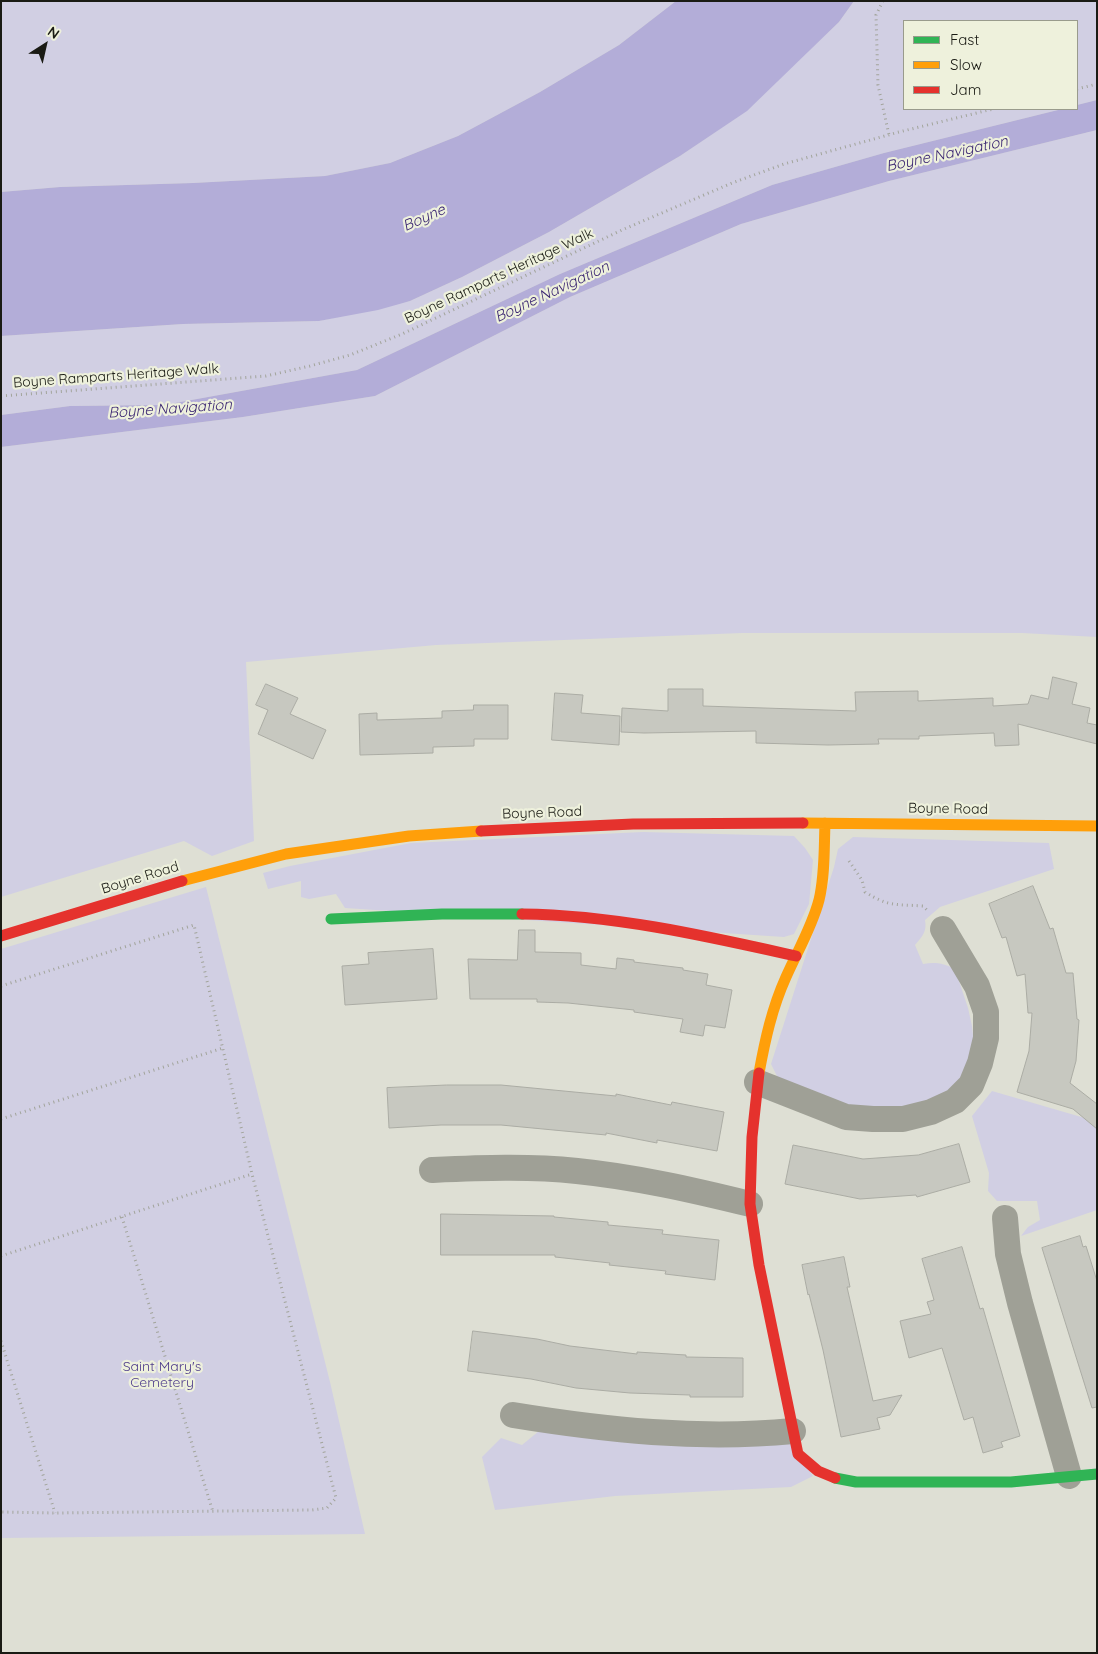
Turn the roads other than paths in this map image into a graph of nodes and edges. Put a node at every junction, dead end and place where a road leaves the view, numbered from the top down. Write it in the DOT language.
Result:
graph roads {
  1 [pos="825,823"];
  2 [pos="1097,826"];
  3 [pos="331,919"];
  4 [pos="943,929"];
  5 [pos="1,936"];
  6 [pos="796,956"];
  7 [pos="757,1082"];
  8 [pos="432,1170"];
  9 [pos="750,1204"];
  10 [pos="1005,1218"];
  11 [pos="513,1415"];
  12 [pos="793,1431"];
  13 [pos="1097,1474"];
  14 [pos="1069,1476"];
  1 -- 2 [label="street, Boyne Road"];
  1 -- 5 [label="street, Boyne Road"];
  1 -- 6 [label="street"];
  3 -- 6 [label="street"];
  4 -- 7 [label="street"];
  6 -- 7 [label="street"];
  7 -- 9 [label="street"];
  8 -- 9 [label="street"];
  9 -- 12 [label="street"];
  10 -- 14 [label="street"];
  11 -- 12 [label="street"];
  12 -- 14 [label="street"];
  13 -- 14 [label="street"];
}
